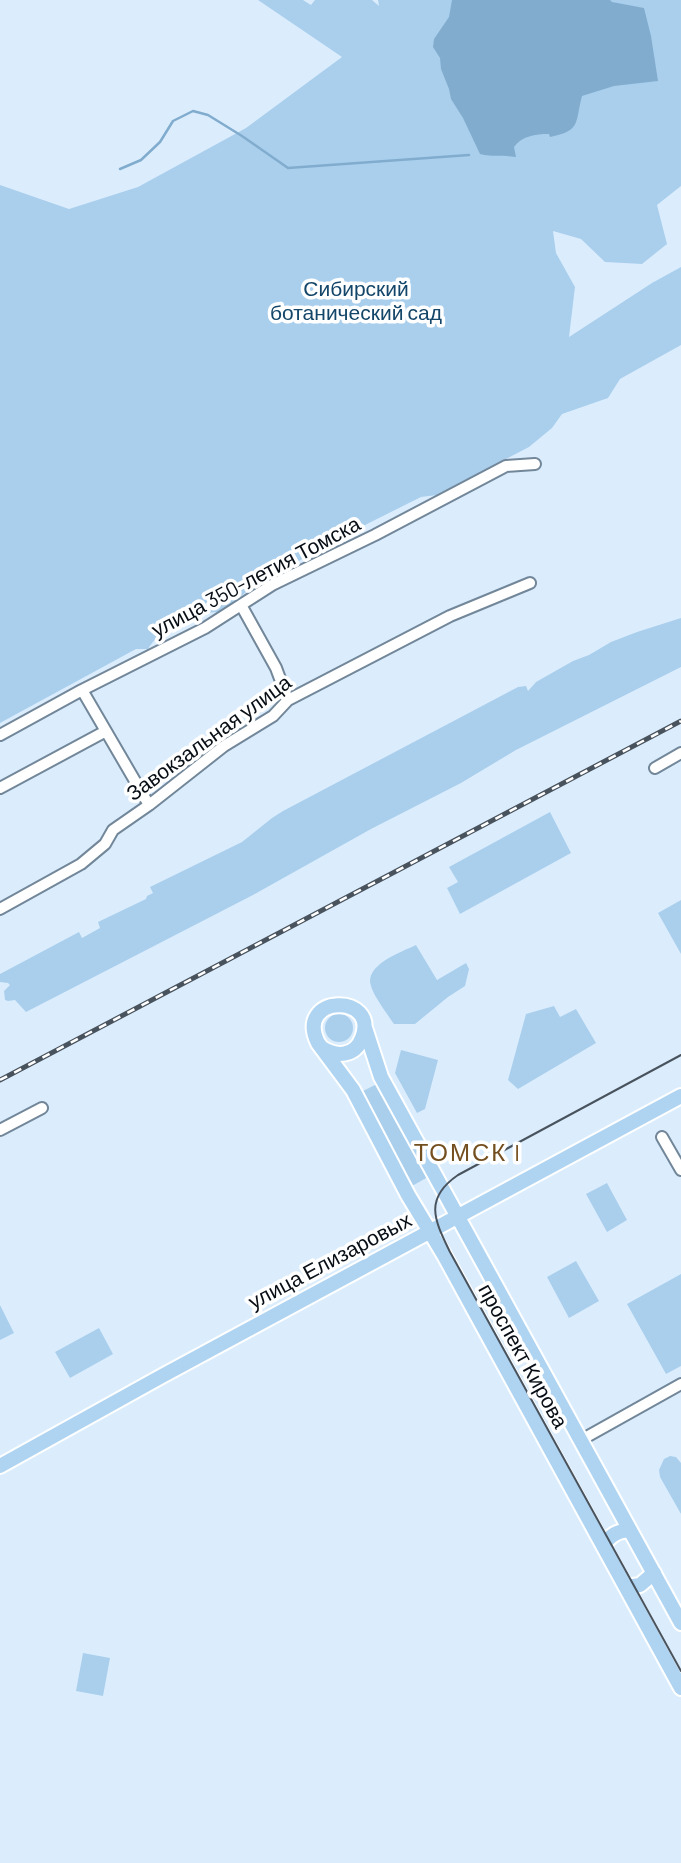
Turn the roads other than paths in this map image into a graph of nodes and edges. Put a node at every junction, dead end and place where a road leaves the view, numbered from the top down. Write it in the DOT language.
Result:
graph roads {
  1 [pos="535,464"];
  2 [pos="530,583"];
  3 [pos="241,605"];
  4 [pos="82,690"];
  5 [pos="288,700"];
  6 [pos="106,731"];
  7 [pos="0,735"];
  8 [pos="681,753"];
  9 [pos="656,768"];
  10 [pos="0,788"];
  11 [pos="149,805"];
  12 [pos="0,909"];
  13 [pos="364,1024"];
  14 [pos="322,1048"];
  15 [pos="681,1096"];
  16 [pos="42,1108"];
  17 [pos="0,1130"];
  18 [pos="662,1137"];
  19 [pos="681,1170"];
  20 [pos="458,1216"];
  21 [pos="430,1231"];
  22 [pos="681,1384"];
  23 [pos="581,1440"];
  24 [pos="0,1466"];
  25 [pos="630,1530"];
  26 [pos="603,1545"];
  27 [pos="654,1573"];
  28 [pos="626,1587"];
  29 [pos="681,1623"];
  30 [pos="681,1688"];
  1 -- 3 [label="street, улица 350-летия Томска"];
  2 -- 5 [label="street, Завокзальная улица"];
  3 -- 4 [label="street, улица 350-летия Томска"];
  3 -- 5 [label="street"];
  4 -- 6 [label="street"];
  4 -- 7 [label="street, улица 350-летия Томска"];
  5 -- 11 [label="street, Завокзальная улица"];
  6 -- 10 [label="street"];
  6 -- 11 [label="street"];
  8 -- 9 [label="street"];
  11 -- 12 [label="street, Завокзальная улица"];
  13 -- 14 [label="main road"];
  13 -- 14 [label="main road"];
  13 -- 20 [label="main road, проспект Кирова"];
  14 -- 21 [label="main road, проспект Кирова"];
  15 -- 20 [label="main road, улица Елизаровых"];
  16 -- 17 [label="street"];
  18 -- 19 [label="street"];
  20 -- 21 [label="main road, улица Елизаровых"];
  20 -- 23 [label="main road, проспект Кирова"];
  21 -- 24 [label="main road, улица Елизаровых"];
  21 -- 26 [label="main road, проспект Кирова"];
  22 -- 23 [label="street"];
  23 -- 25 [label="main road, проспект Кирова"];
  25 -- 26 [label="main road"];
  25 -- 27 [label="main road, проспект Кирова"];
  26 -- 28 [label="main road, проспект Кирова"];
  27 -- 28 [label="main road"];
  27 -- 29 [label="main road, проспект Кирова"];
  28 -- 30 [label="main road, проспект Кирова"];
}
